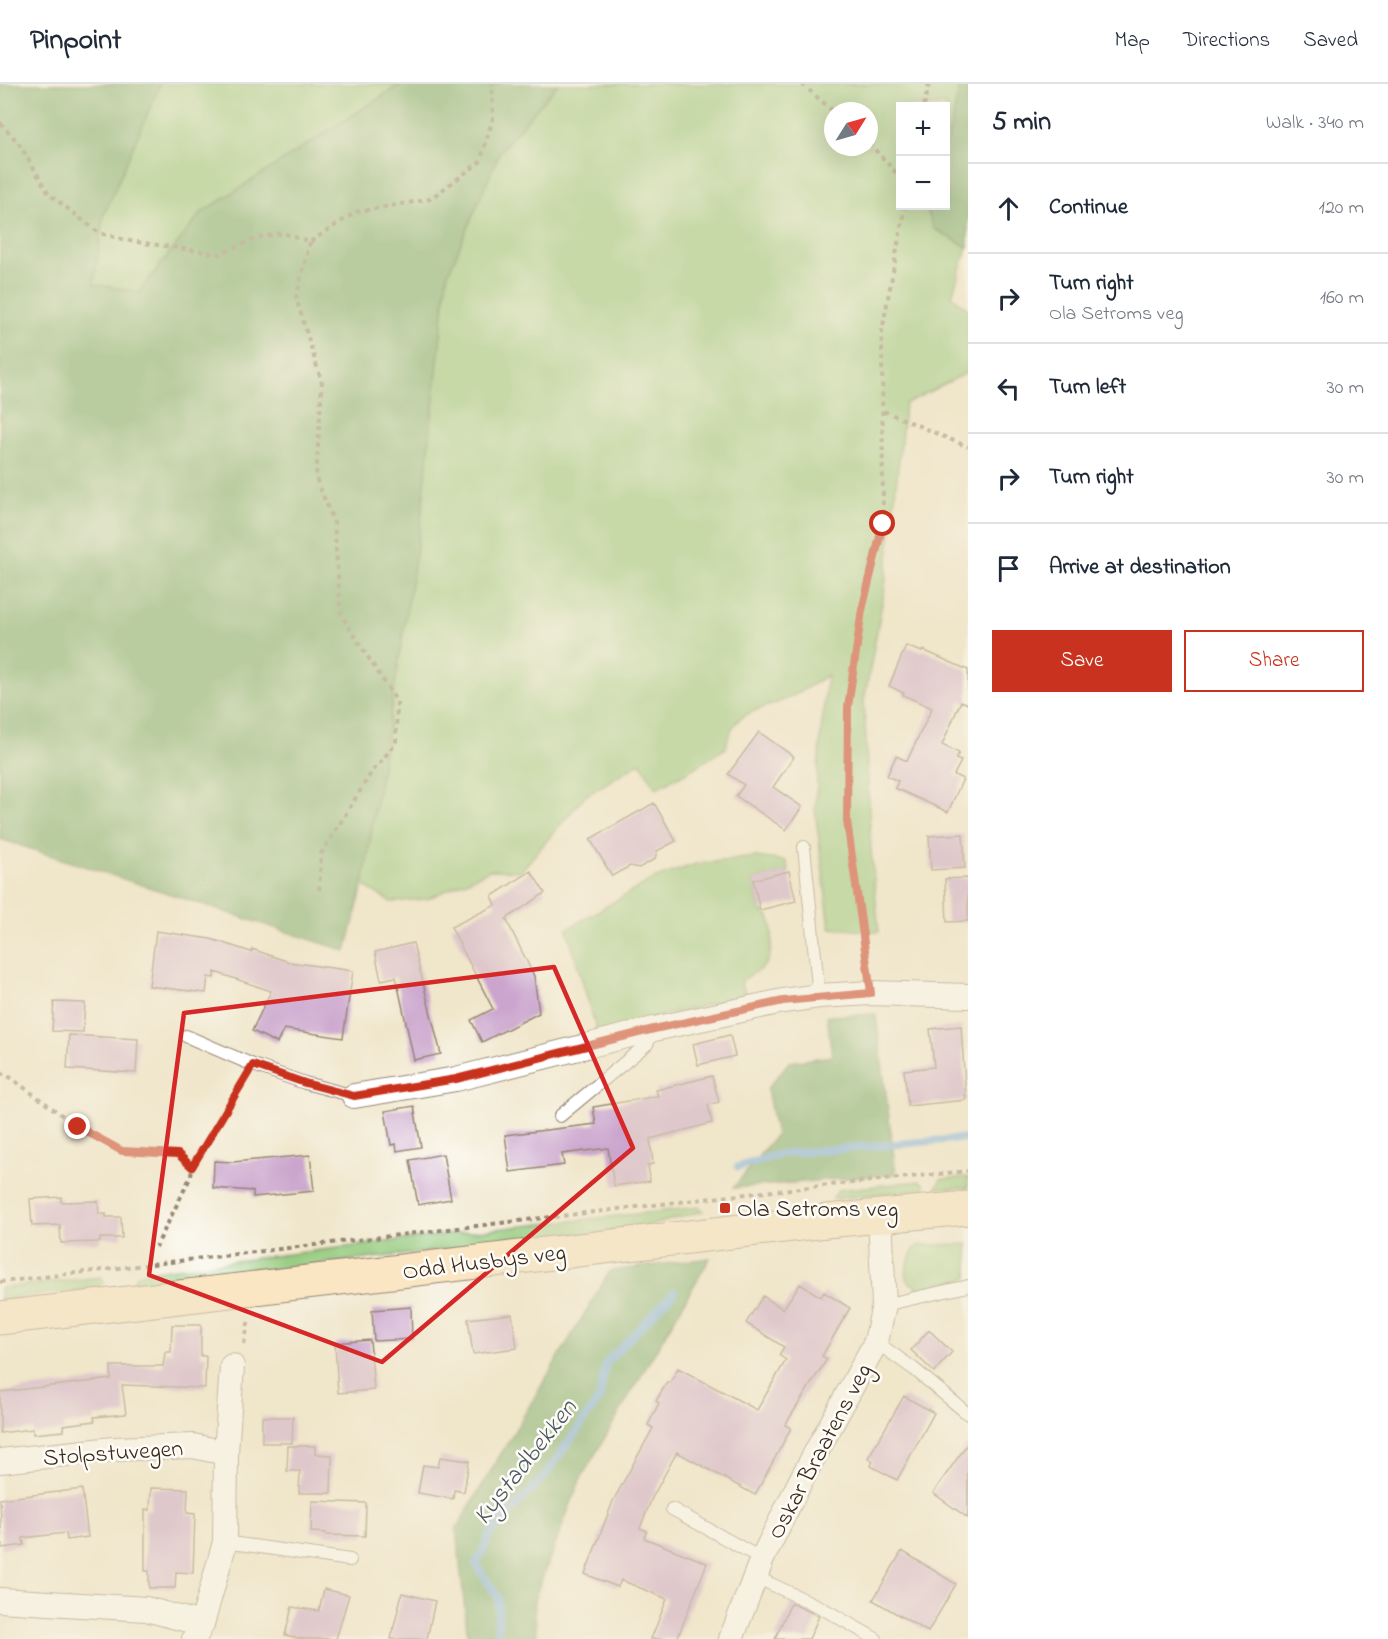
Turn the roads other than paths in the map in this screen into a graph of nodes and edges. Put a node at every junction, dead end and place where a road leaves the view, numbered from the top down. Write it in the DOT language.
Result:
graph roads {
  1 [pos="804,847"];
  2 [pos="819,996"];
  3 [pos="968,996"];
  4 [pos="654,1029"];
  5 [pos="186,1036"];
  6 [pos="354,1096"];
  7 [pos="560,1116"];
  8 [pos="968,1208"];
  9 [pos="880,1216"];
  10 [pos="968,1286"];
  11 [pos="884,1305"];
  12 [pos="0,1318"];
  13 [pos="876,1342"];
  14 [pos="232,1366"];
  15 [pos="968,1414"];
  16 [pos="226,1452"];
  17 [pos="0,1461"];
  18 [pos="672,1509"];
  19 [pos="225,1542"];
  20 [pos="350,1560"];
  21 [pos="759,1568"];
  22 [pos="0,1600"];
  23 [pos="198,1631"];
  24 [pos="731,1639"];
  25 [pos="876,1639"];
  1 -- 2 [label="lane"];
  2 -- 3 [label="street"];
  2 -- 4 [label="street"];
  4 -- 6 [label="street"];
  4 -- 7 [label="lane"];
  5 -- 6 [label="lane"];
  8 -- 9 [label="street, Odd Husbys veg"];
  9 -- 11 [label="street, Oskar Braatens veg"];
  9 -- 12 [label="street, Odd Husbys veg"];
  10 -- 11 [label="lane"];
  11 -- 13 [label="street, Oskar Braatens veg"];
  13 -- 15 [label="lane, Oskar Braatens veg"];
  13 -- 21 [label="street, Oskar Braatens veg"];
  14 -- 16 [label="street"];
  16 -- 17 [label="street, Stolpstuvegen"];
  16 -- 19 [label="street"];
  18 -- 21 [label="lane, Oskar Braatens veg"];
  19 -- 20 [label="lane"];
  19 -- 23 [label="street"];
  21 -- 24 [label="street, Oskar Braatens veg"];
  21 -- 25 [label="lane"];
  22 -- 23 [label="street"];
}
